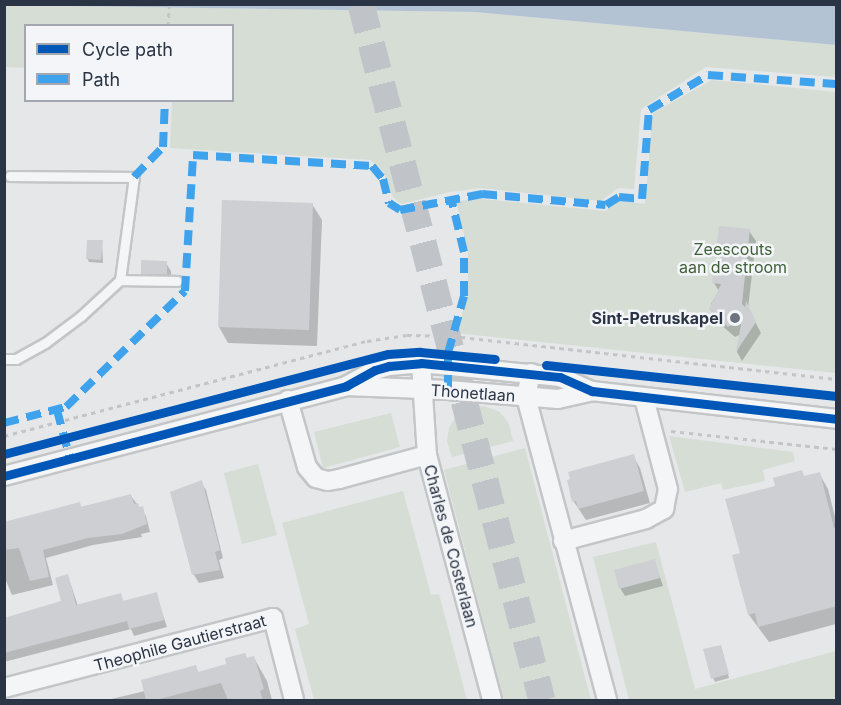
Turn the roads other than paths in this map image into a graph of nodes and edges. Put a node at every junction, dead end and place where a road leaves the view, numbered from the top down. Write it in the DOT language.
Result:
graph roads {
  1 [pos="10,176"];
  2 [pos="120,280"];
  3 [pos="177,281"];
  4 [pos="4,359"];
  5 [pos="421,363"];
  6 [pos="531,374"];
  7 [pos="346,386"];
  8 [pos="421,389"];
  9 [pos="592,392"];
  10 [pos="526,397"];
  11 [pos="644,398"];
  12 [pos="288,400"];
  13 [pos="837,419"];
  14 [pos="427,455"];
  15 [pos="4,476"];
  16 [pos="563,541"];
  17 [pos="4,688"];
  18 [pos="294,700"];
  19 [pos="492,700"];
  20 [pos="606,700"];
  1 -- 2 [label="lane"];
  2 -- 3 [label="lane"];
  2 -- 4 [label="lane"];
  5 -- 6 [label="street, Thonetlaan"];
  5 -- 7 [label="street, Thonetlaan"];
  5 -- 8 [label="street, Thonetlaan"];
  6 -- 9 [label="street, Thonetlaan"];
  6 -- 10 [label="street, Thonetlaan"];
  7 -- 8 [label="street, Thonetlaan"];
  7 -- 12 [label="street, Thonetlaan"];
  8 -- 10 [label="street, Thonetlaan"];
  8 -- 14 [label="street, Charles de Costerlaan"];
  9 -- 10 [label="street, Thonetlaan"];
  9 -- 11 [label="street, Thonetlaan"];
  10 -- 16 [label="street"];
  11 -- 13 [label="street, Thonetlaan"];
  11 -- 16 [label="street"];
  12 -- 14 [label="street"];
  12 -- 15 [label="street, Thonetlaan"];
  14 -- 19 [label="street, Charles de Costerlaan"];
  16 -- 20 [label="street"];
  17 -- 18 [label="street, Theophile Gautierstraat"];
}
